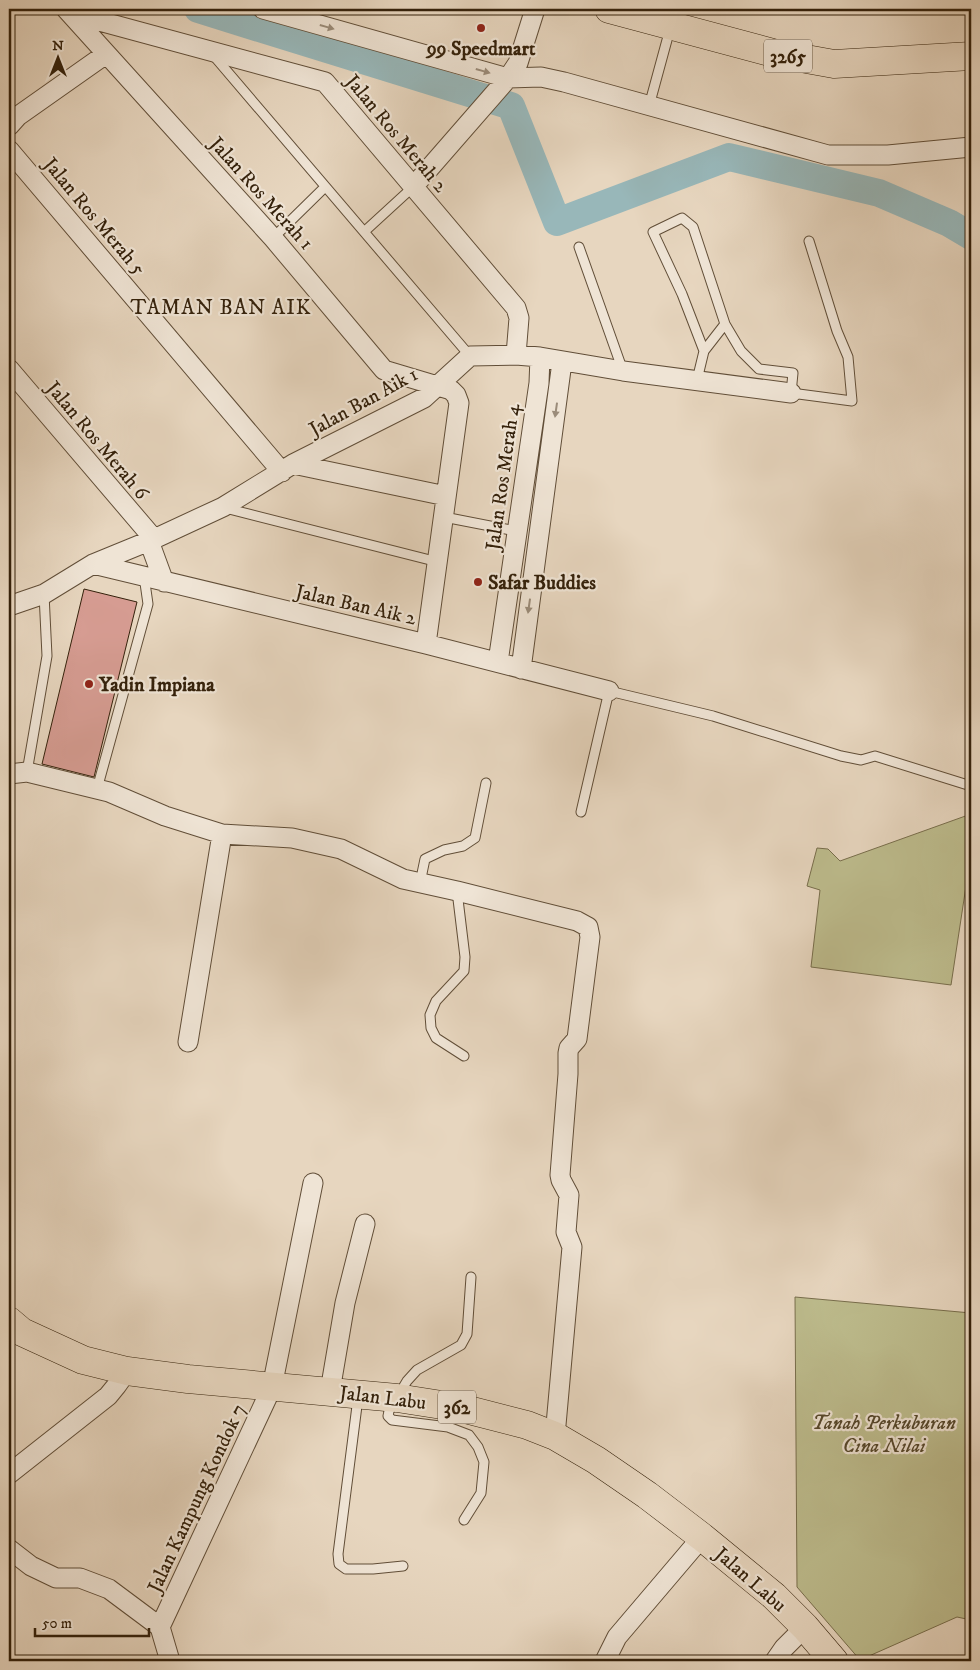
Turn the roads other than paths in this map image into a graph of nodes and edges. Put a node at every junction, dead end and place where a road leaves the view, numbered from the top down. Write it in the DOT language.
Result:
graph roads {
  1 [pos="263,9"];
  2 [pos="534,9"];
  3 [pos="609,9"];
  4 [pos="68,11"];
  5 [pos="641,13"];
  6 [pos="671,24"];
  7 [pos="210,51"];
  8 [pos="106,54"];
  9 [pos="971,56"];
  10 [pos="503,83"];
  11 [pos="649,106"];
  12 [pos="9,126"];
  13 [pos="971,147"];
  14 [pos="9,150"];
  15 [pos="325,187"];
  16 [pos="413,187"];
  17 [pos="366,231"];
  18 [pos="273,238"];
  19 [pos="809,241"];
  20 [pos="579,247"];
  21 [pos="725,324"];
  22 [pos="704,351"];
  23 [pos="516,355"];
  24 [pos="470,356"];
  25 [pos="540,357"];
  26 [pos="562,362"];
  27 [pos="9,369"];
  28 [pos="623,370"];
  29 [pos="697,380"];
  30 [pos="437,385"];
  31 [pos="791,393"];
  32 [pos="288,468"];
  33 [pos="446,496"];
  34 [pos="223,507"];
  35 [pos="444,517"];
  36 [pos="516,531"];
  37 [pos="151,540"];
  38 [pos="438,562"];
  39 [pos="93,564"];
  40 [pos="144,576"];
  41 [pos="164,582"];
  42 [pos="44,594"];
  43 [pos="9,606"];
  44 [pos="426,644"];
  45 [pos="498,662"];
  46 [pos="521,669"];
  47 [pos="609,690"];
  48 [pos="18,773"];
  49 [pos="486,783"];
  50 [pos="971,786"];
  51 [pos="97,789"];
  52 [pos="581,812"];
  53 [pos="222,834"];
  54 [pos="420,883"];
  55 [pos="457,890"];
  56 [pos="188,1042"];
  57 [pos="464,1056"];
  58 [pos="313,1183"];
  59 [pos="365,1224"];
  60 [pos="472,1277"];
  61 [pos="9,1321"];
  62 [pos="126,1371"];
  63 [pos="272,1387"];
  64 [pos="330,1391"];
  65 [pos="359,1393"];
  66 [pos="396,1398"];
  67 [pos="556,1436"];
  68 [pos="9,1474"];
  69 [pos="464,1520"];
  70 [pos="702,1537"];
  71 [pos="9,1549"];
  72 [pos="403,1566"];
  73 [pos="160,1627"];
  74 [pos="805,1627"];
  75 [pos="170,1661"];
  76 [pos="605,1661"];
  77 [pos="775,1661"];
  78 [pos="834,1661"];
  1 -- 10 [label="street, one-way"];
  2 -- 10 [label="street"];
  3 -- 5 [label="main road, 3265"];
  4 -- 7 [label="street, Jalan Ros Merah 2"];
  4 -- 8 [label="street, Jalan Ros Merah 1"];
  5 -- 6 [label="main road, 3265"];
  6 -- 9 [label="main road, 3265"];
  6 -- 11 [label="lane"];
  7 -- 15 [label="lane"];
  7 -- 16 [label="street, Jalan Ros Merah 2"];
  8 -- 12 [label="street"];
  8 -- 18 [label="street, Jalan Ros Merah 1"];
  10 -- 11 [label="street"];
  10 -- 16 [label="street"];
  11 -- 13 [label="street"];
  14 -- 32 [label="street, Jalan Ros Merah 5"];
  15 -- 17 [label="lane"];
  15 -- 18 [label="lane"];
  16 -- 17 [label="lane"];
  16 -- 23 [label="street, Jalan Ros Merah 2"];
  17 -- 24 [label="lane"];
  18 -- 30 [label="street, Jalan Ros Merah 1"];
  19 -- 31 [label="lane"];
  20 -- 28 [label="lane"];
  21 -- 22 [label="lane"];
  21 -- 22 [label="lane"];
  21 -- 31 [label="lane"];
  22 -- 29 [label="lane"];
  23 -- 24 [label="street"];
  23 -- 25 [label="street"];
  24 -- 30 [label="street, Jalan Ban Aik 1"];
  25 -- 26 [label="street"];
  25 -- 36 [label="street, Jalan Ros Merah 4"];
  26 -- 28 [label="street"];
  26 -- 46 [label="street, one-way"];
  27 -- 37 [label="street, Jalan Ros Merah 6"];
  28 -- 29 [label="street"];
  29 -- 31 [label="street"];
  30 -- 32 [label="street, Jalan Ban Aik 1"];
  30 -- 33 [label="street, Jalan Ros Merah 1"];
  32 -- 33 [label="street"];
  32 -- 34 [label="street, Jalan Ban Aik 1"];
  33 -- 35 [label="street, Jalan Ros Merah 1"];
  34 -- 37 [label="street, Jalan Ban Aik 1"];
  34 -- 38 [label="lane"];
  35 -- 36 [label="lane"];
  35 -- 38 [label="street, Jalan Ros Merah 1"];
  36 -- 45 [label="street, Jalan Ros Merah 4"];
  37 -- 39 [label="street, Jalan Ban Aik 1"];
  37 -- 41 [label="street"];
  38 -- 44 [label="street, Jalan Ros Merah 1"];
  39 -- 40 [label="street, Jalan Ban Aik 2"];
  39 -- 42 [label="street, Jalan Ban Aik 1"];
  40 -- 41 [label="street, Jalan Ban Aik 2"];
  40 -- 51 [label="lane"];
  41 -- 44 [label="street, Jalan Ban Aik 2"];
  42 -- 43 [label="street, Jalan Ban Aik 1"];
  42 -- 48 [label="lane"];
  44 -- 45 [label="street, Jalan Ban Aik 2"];
  45 -- 46 [label="street, Jalan Ban Aik 2"];
  46 -- 47 [label="street, Jalan Ban Aik 2"];
  47 -- 50 [label="lane"];
  47 -- 52 [label="lane"];
  48 -- 51 [label="street"];
  49 -- 54 [label="lane"];
  51 -- 53 [label="street"];
  53 -- 54 [label="street"];
  53 -- 56 [label="street"];
  54 -- 55 [label="street"];
  55 -- 57 [label="lane"];
  55 -- 67 [label="street"];
  58 -- 63 [label="street, Jalan Kampung Kondok 7"];
  59 -- 64 [label="street"];
  60 -- 66 [label="lane"];
  61 -- 62 [label="main road, Jalan Labu / 362"];
  62 -- 63 [label="main road, Jalan Labu / 362"];
  62 -- 68 [label="street"];
  63 -- 64 [label="main road, Jalan Labu / 362"];
  63 -- 73 [label="street, Jalan Kampung Kondok 7"];
  64 -- 65 [label="main road, Jalan Labu / 362"];
  65 -- 66 [label="main road, Jalan Labu / 362"];
  65 -- 72 [label="lane"];
  66 -- 67 [label="main road, Jalan Labu / 362"];
  66 -- 69 [label="lane"];
  67 -- 70 [label="main road, Jalan Labu / 362"];
  70 -- 74 [label="main road, Jalan Labu / 362"];
  70 -- 76 [label="street"];
  71 -- 73 [label="street"];
  73 -- 75 [label="street"];
  74 -- 77 [label="street"];
  74 -- 78 [label="main road, Jalan Labu / 362"];
}
